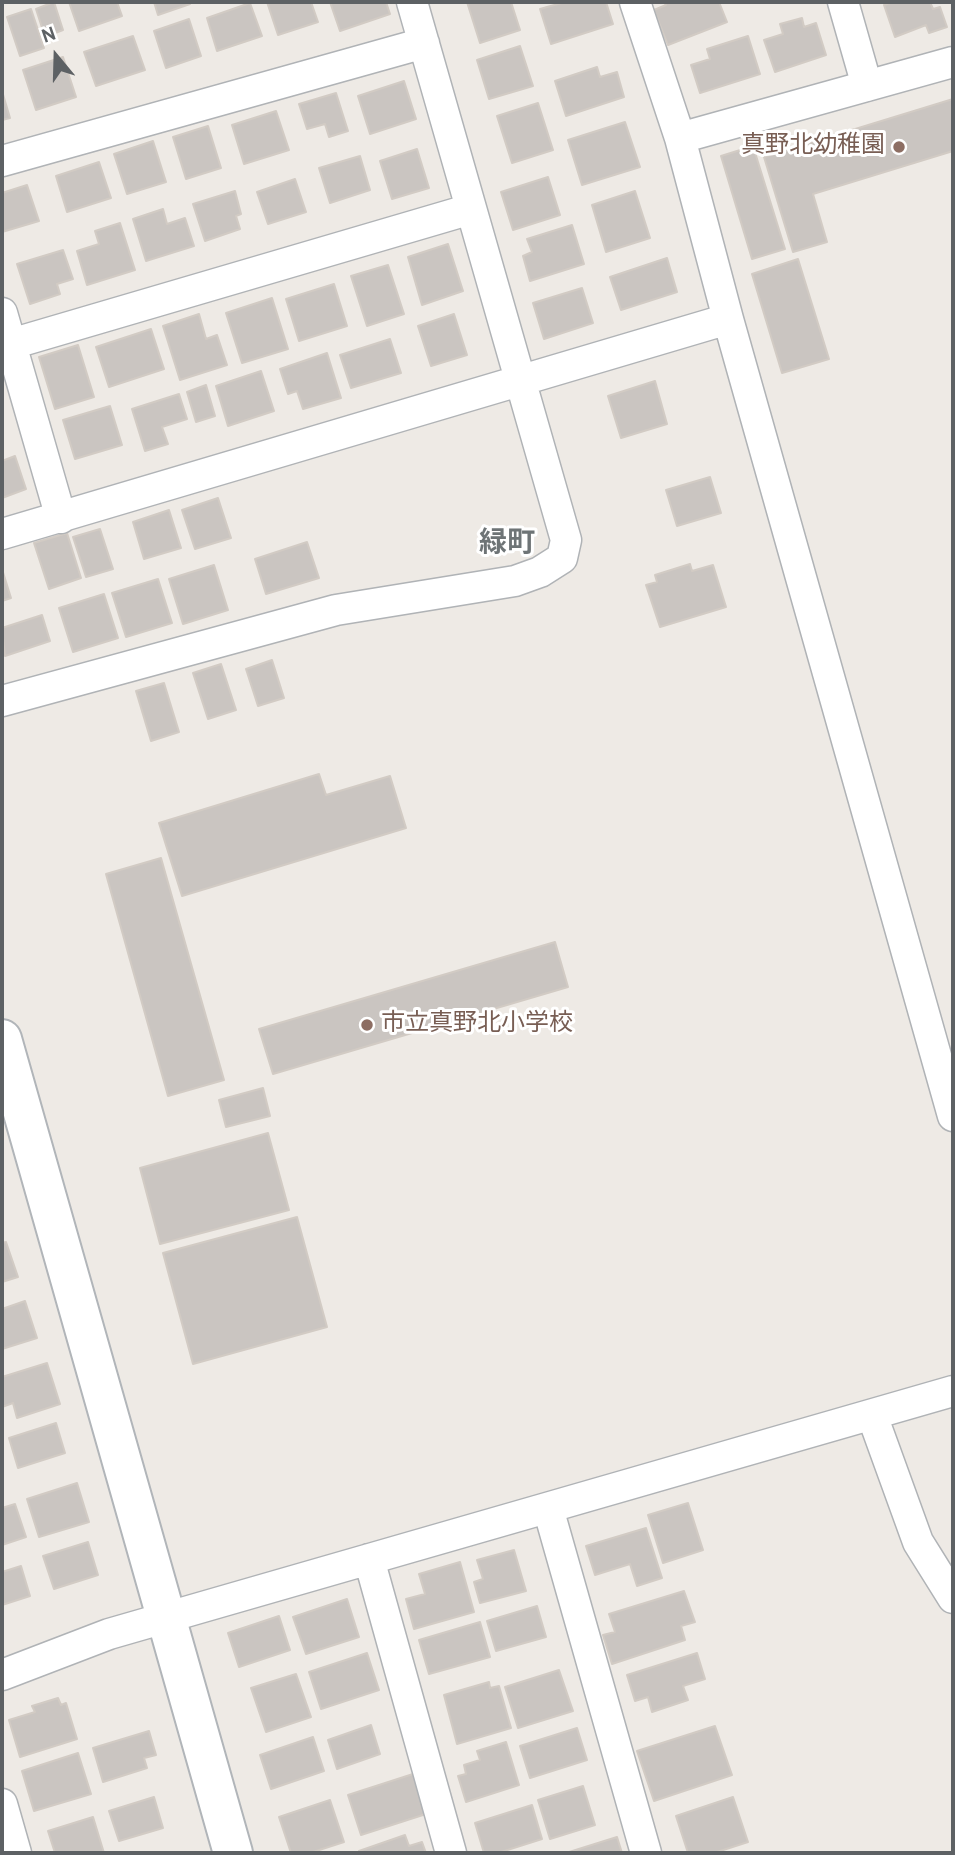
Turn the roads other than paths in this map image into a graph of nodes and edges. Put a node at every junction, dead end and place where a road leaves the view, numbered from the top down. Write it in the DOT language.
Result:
graph roads {
  1 [pos="412,2"];
  2 [pos="635,2"];
  3 [pos="843,2"];
  4 [pos="424,43"];
  5 [pos="953,62"];
  6 [pos="867,86"];
  7 [pos="680,138"];
  8 [pos="2,161"];
  9 [pos="471,209"];
  10 [pos="2,313"];
  11 [pos="728,318"];
  12 [pos="10,344"];
  13 [pos="520,380"];
  14 [pos="61,518"];
  15 [pos="2,534"];
  16 [pos="2,701"];
  17 [pos="2,1039"];
  18 [pos="953,1116"];
  19 [pos="953,1391"];
  20 [pos="872,1415"];
  21 [pos="548,1508"];
  22 [pos="369,1559"];
  23 [pos="953,1598"];
  24 [pos="166,1618"];
  25 [pos="2,1675"];
  26 [pos="2,1804"];
  27 [pos="16,1853"];
  28 [pos="233,1853"];
  29 [pos="451,1853"];
  30 [pos="646,1853"];
  1 -- 4 [label="street"];
  2 -- 7 [label="street"];
  3 -- 6 [label="street"];
  4 -- 8 [label="street"];
  4 -- 9 [label="street"];
  5 -- 6 [label="street"];
  6 -- 7 [label="street"];
  7 -- 11 [label="street"];
  9 -- 12 [label="street"];
  9 -- 13 [label="street"];
  10 -- 12 [label="street"];
  11 -- 13 [label="street"];
  11 -- 18 [label="street"];
  12 -- 14 [label="street"];
  13 -- 14 [label="street"];
  13 -- 16 [label="street"];
  14 -- 15 [label="street"];
  17 -- 24 [label="street"];
  19 -- 20 [label="street"];
  20 -- 21 [label="street"];
  20 -- 23 [label="street"];
  21 -- 22 [label="street"];
  21 -- 30 [label="street"];
  22 -- 24 [label="street"];
  22 -- 29 [label="street"];
  24 -- 25 [label="street"];
  24 -- 28 [label="street"];
  26 -- 27 [label="street"];
}
